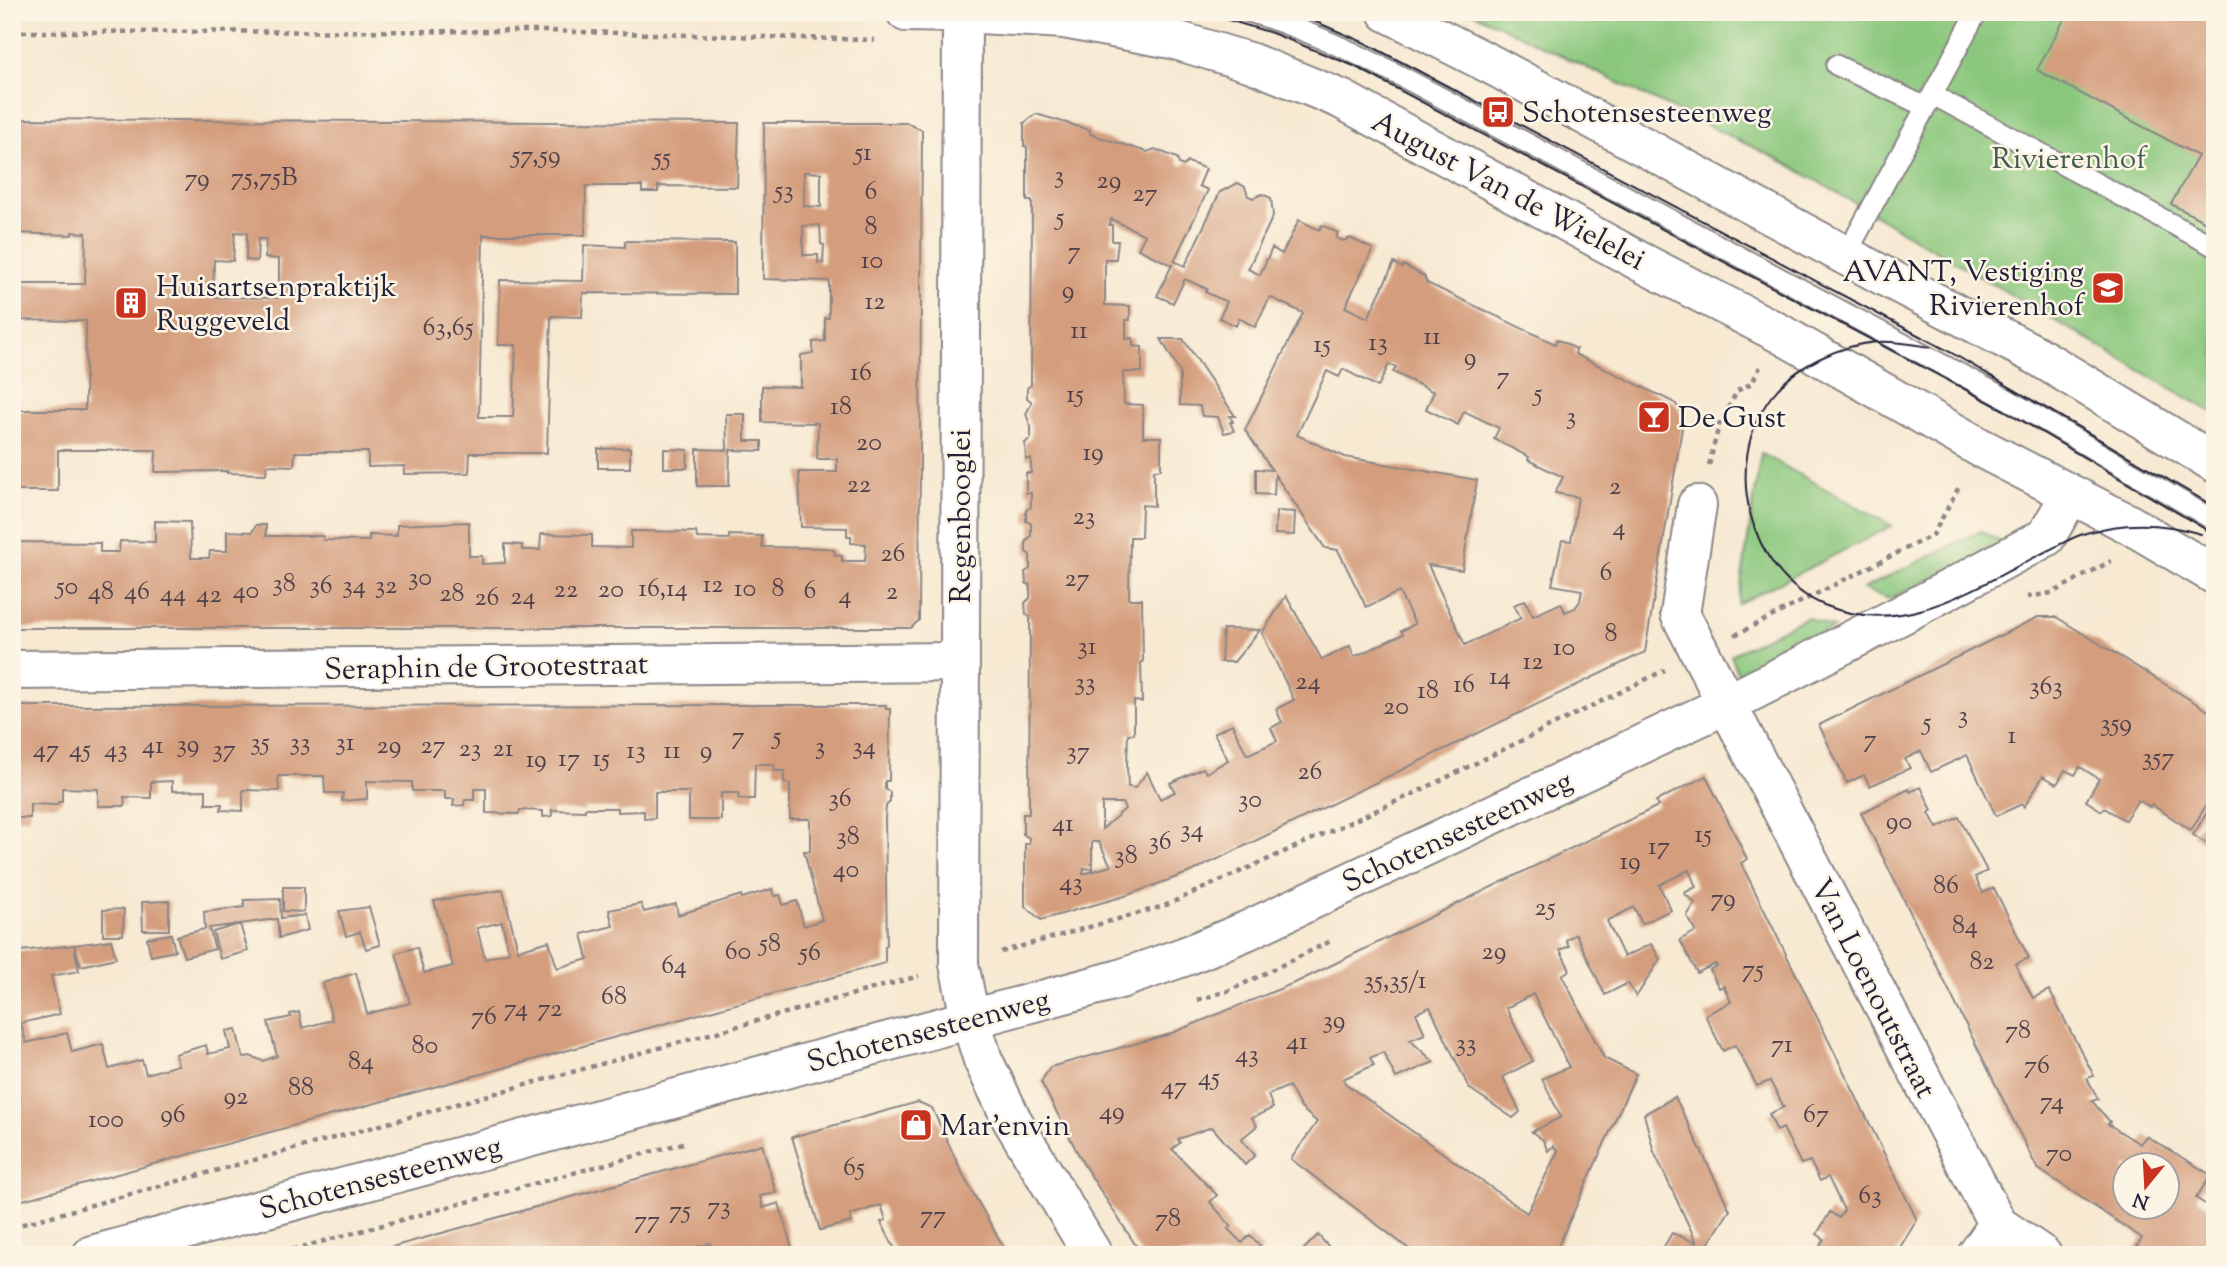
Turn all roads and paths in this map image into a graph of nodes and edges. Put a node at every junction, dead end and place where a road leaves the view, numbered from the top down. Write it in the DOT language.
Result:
graph roads {
  1 [pos="1249,12"];
  2 [pos="1387,12"];
  3 [pos="1977,12"];
  4 [pos="962,13"];
  5 [pos="895,26"];
  6 [pos="12,32"];
  7 [pos="1836,65"];
  8 [pos="1929,101"];
  9 [pos="2215,247"];
  10 [pos="1846,255"];
  11 [pos="2215,463"];
  12 [pos="1962,482"];
  13 [pos="2070,495"];
  14 [pos="1697,505"];
  15 [pos="2215,522"];
  16 [pos="2215,575"];
  17 [pos="1700,653"];
  18 [pos="960,662"];
  19 [pos="12,670"];
  20 [pos="1727,704"];
  21 [pos="959,964"];
  22 [pos="970,1018"];
  23 [pos="12,1227"];
  24 [pos="1987,1240"];
  25 [pos="92,1255"];
  26 [pos="1093,1255"];
  27 [pos="2042,1255"];
  1 -- 15 [label="lane, August Van de Wielelei"];
  2 -- 10 [label="street"];
  3 -- 8 [label="lane"];
  4 -- 5 [label="street, August Van de Wielelei"];
  4 -- 13 [label="street, August Van de Wielelei"];
  4 -- 18 [label="street, Regenbooglei"];
  5 -- 6 [label="path"];
  7 -- 8 [label="lane"];
  8 -- 9 [label="lane"];
  8 -- 10 [label="lane"];
  10 -- 11 [label="street"];
  12 -- 17 [label="path"];
  13 -- 16 [label="street, August Van de Wielelei"];
  13 -- 20 [label="street, Schotensesteenweg"];
  14 -- 17 [label="street"];
  17 -- 20 [label="street"];
  17 -- 21 [label="path"];
  18 -- 19 [label="street, Seraphin de Grootestraat"];
  18 -- 21 [label="street, Regenbooglei"];
  20 -- 22 [label="street, Schotensesteenweg"];
  20 -- 24 [label="street, Van Loenoutstraat"];
  21 -- 22 [label="street, Regenbooglei"];
  21 -- 23 [label="path"];
  22 -- 25 [label="street, Schotensesteenweg"];
  22 -- 26 [label="street, Regenbooglei"];
  24 -- 27 [label="street, Van Loenoutstraat"];
}
